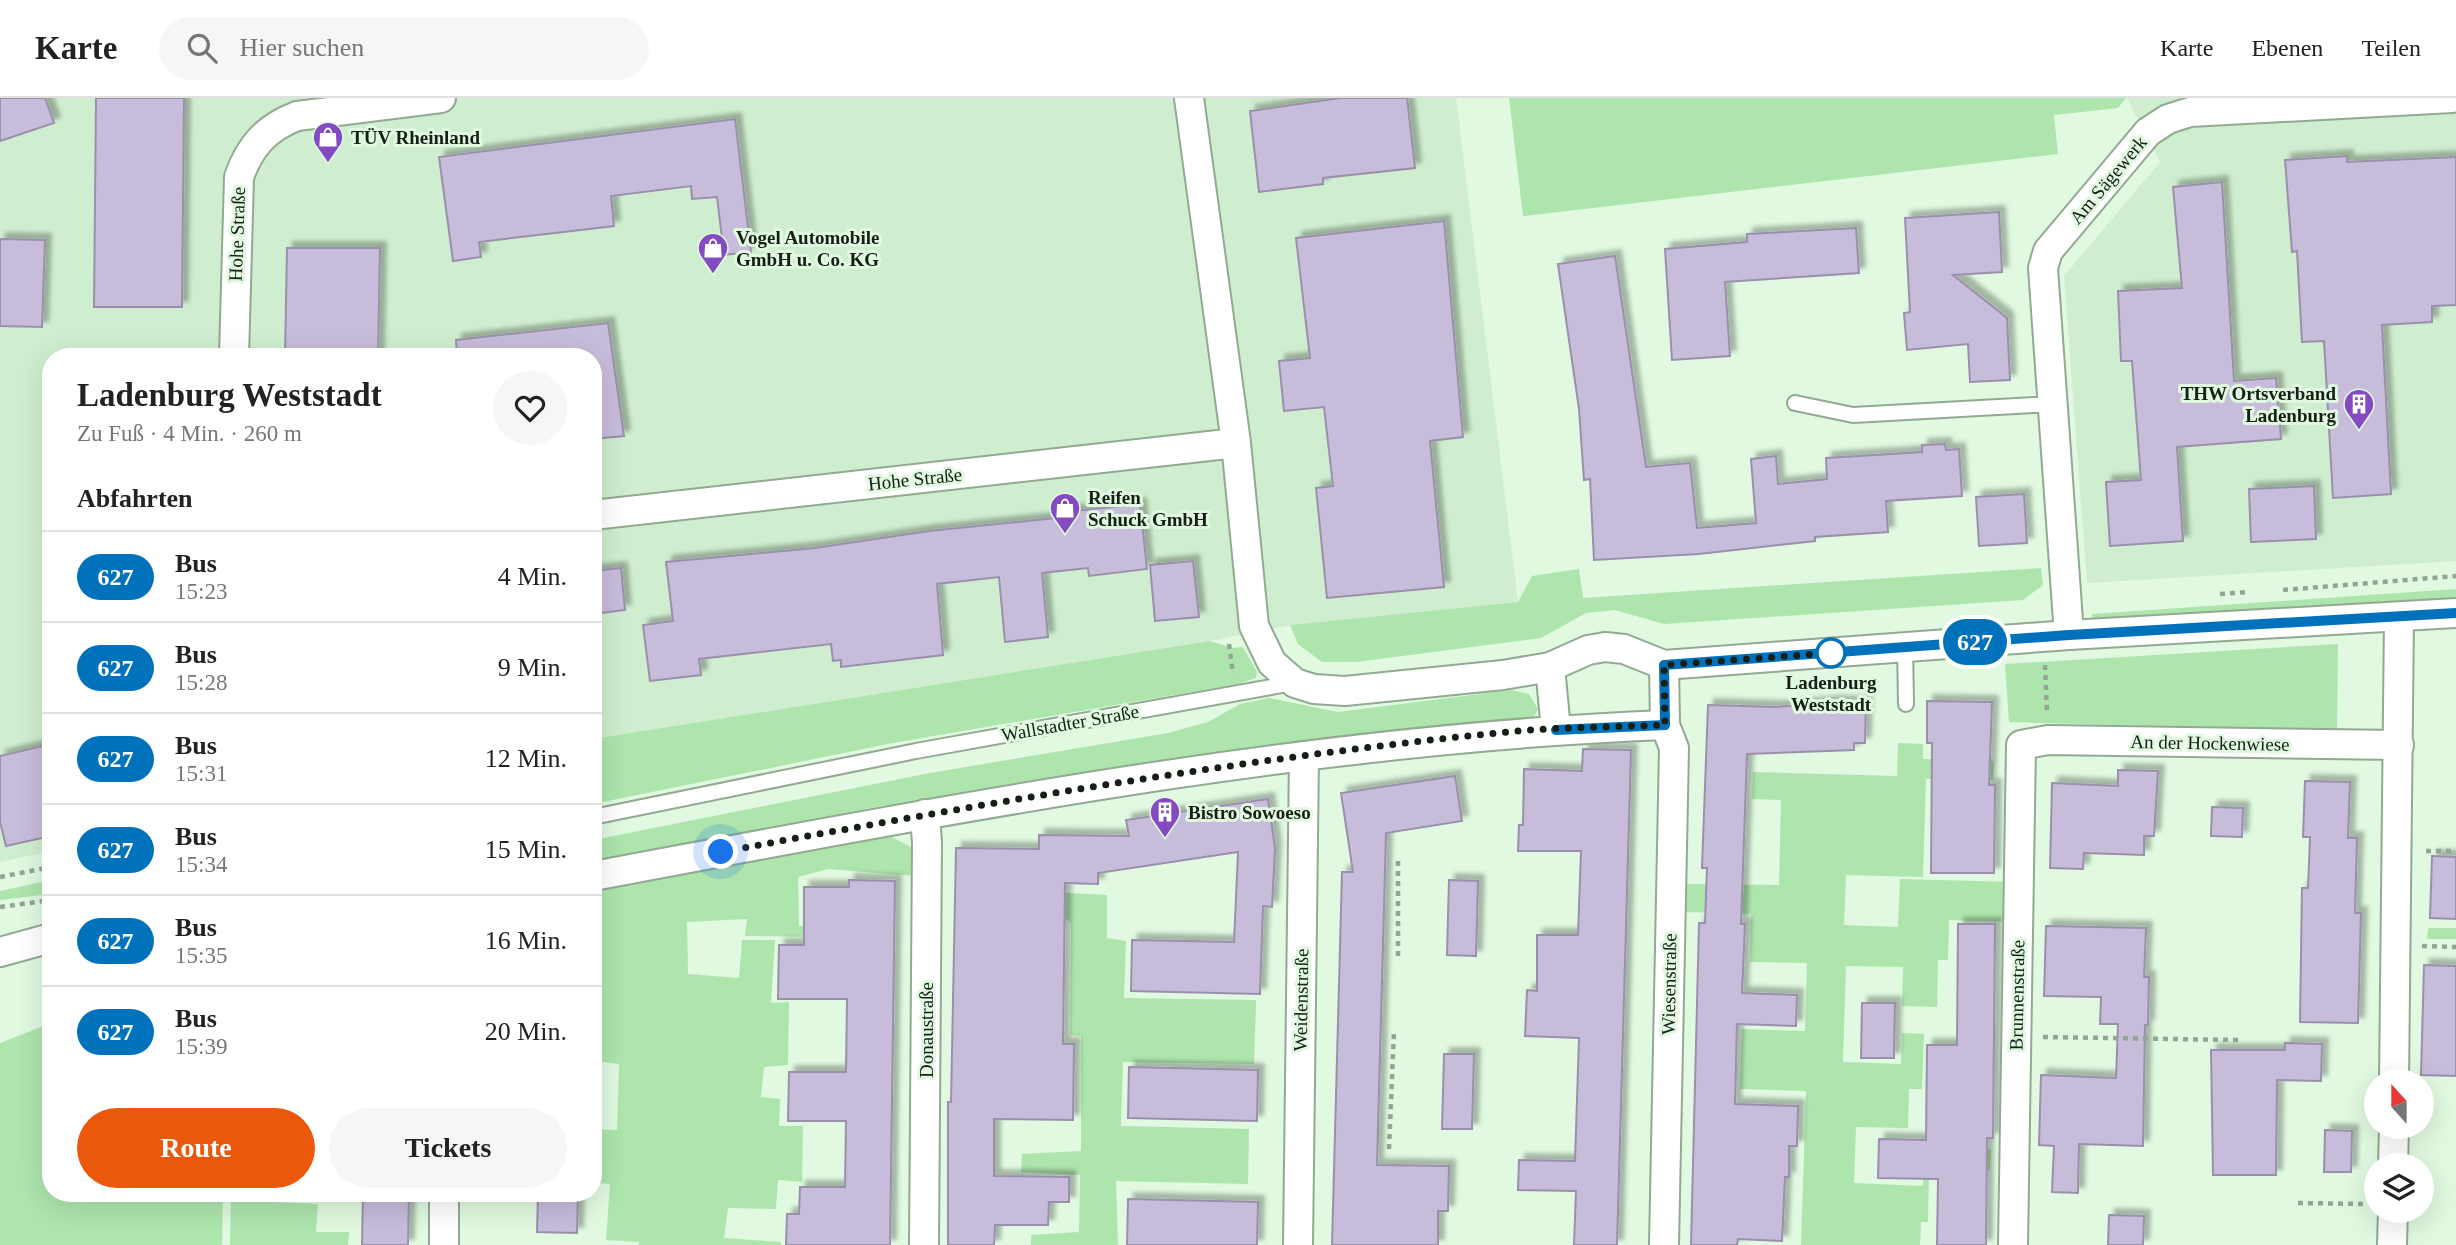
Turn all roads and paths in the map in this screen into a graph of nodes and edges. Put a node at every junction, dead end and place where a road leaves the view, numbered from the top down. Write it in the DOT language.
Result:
graph roads {
  1 [pos="440,98"];
  2 [pos="1189,98"];
  3 [pos="2452,98"];
  4 [pos="234,348"];
  5 [pos="1795,403"];
  6 [pos="2053,404"];
  7 [pos="1236,443"];
  8 [pos="602,514"];
  9 [pos="2456,613"];
  10 [pos="2399,617"];
  11 [pos="2069,635"];
  12 [pos="1905,647"];
  13 [pos="2045,657"];
  14 [pos="1664,665"];
  15 [pos="1550,667"];
  16 [pos="1295,683"];
  17 [pos="1906,704"];
  18 [pos="1665,725"];
  19 [pos="1556,730"];
  20 [pos="2048,740"];
  21 [pos="2399,745"];
  22 [pos="2021,746"];
  23 [pos="1304,755"];
  24 [pos="925,814"];
  25 [pos="602,815"];
  26 [pos="1398,860"];
  27 [pos="42,869"];
  28 [pos="602,874"];
  29 [pos="0,877"];
  30 [pos="42,901"];
  31 [pos="0,907"];
  32 [pos="42,940"];
  33 [pos="0,952"];
  34 [pos="1398,956"];
  35 [pos="1394,1031"];
  36 [pos="2016,1037"];
  37 [pos="2238,1040"];
  38 [pos="2394,1069"];
  39 [pos="1389,1149"];
  40 [pos="444,1202"];
  41 [pos="2298,1203"];
  42 [pos="2364,1204"];
  43 [pos="2393,1223"];
  44 [pos="444,1245"];
  45 [pos="924,1245"];
  46 [pos="1298,1245"];
  47 [pos="1664,1245"];
  48 [pos="2013,1245"];
  49 [pos="2392,1245"];
  1 -- 4 [label="street, Hohe Straße"];
  2 -- 7 [label="street"];
  3 -- 6 [label="street, Am Sägewerk"];
  5 -- 6 [label="lane"];
  6 -- 11 [label="street, Am Sägewerk"];
  7 -- 8 [label="street, Hohe Straße"];
  7 -- 16 [label="street"];
  9 -- 10 [label="street"];
  10 -- 11 [label="street"];
  10 -- 21 [label="street"];
  11 -- 12 [label="street"];
  12 -- 14 [label="street"];
  12 -- 17 [label="lane"];
  13 -- 20 [label="path"];
  14 -- 15 [label="street, Wallstadter Straße"];
  14 -- 18 [label="street, Wiesenstraße"];
  15 -- 16 [label="street, Wallstadter Straße"];
  15 -- 19 [label="street"];
  16 -- 25 [label="lane, Wallstadter Straße"];
  18 -- 19 [label="street"];
  18 -- 47 [label="street, Wiesenstraße"];
  19 -- 23 [label="street"];
  20 -- 21 [label="street, An der Hockenwiese"];
  20 -- 22 [label="street, An der Hockenwiese"];
  21 -- 38 [label="street"];
  22 -- 36 [label="street, Brunnenstraße"];
  23 -- 24 [label="street"];
  23 -- 46 [label="street, Weidenstraße"];
  24 -- 28 [label="street"];
  24 -- 45 [label="street, Donaustraße"];
  26 -- 34 [label="path"];
  27 -- 29 [label="path"];
  30 -- 31 [label="path"];
  32 -- 33 [label="street"];
  35 -- 39 [label="path"];
  36 -- 37 [label="path"];
  36 -- 48 [label="street, Brunnenstraße"];
  40 -- 44 [label="street"];
  41 -- 42 [label="path"];
  43 -- 49 [label="street"];
}
